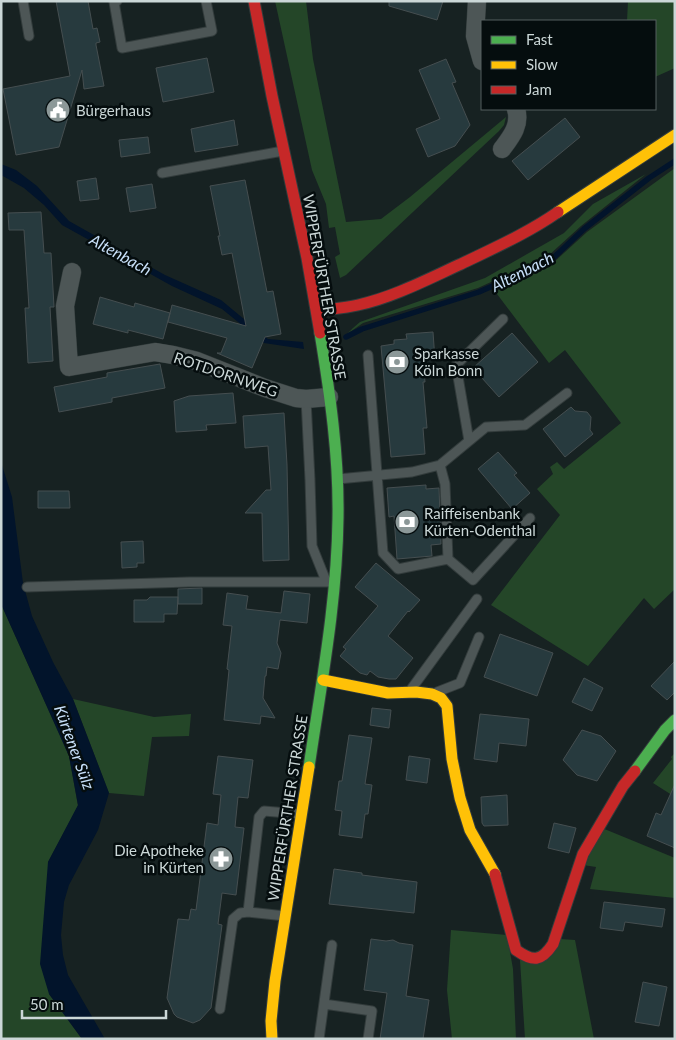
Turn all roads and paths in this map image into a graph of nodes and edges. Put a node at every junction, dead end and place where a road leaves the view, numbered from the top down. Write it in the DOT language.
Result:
graph roads {
  1 [pos="23,1"];
  2 [pos="117,1"];
  3 [pos="206,1"];
  4 [pos="254,1"];
  5 [pos="478,1"];
  6 [pos="29,36"];
  7 [pos="481,57"];
  8 [pos="516,110"];
  9 [pos="675,135"];
  10 [pos="502,149"];
  11 [pos="284,150"];
  12 [pos="162,173"];
  13 [pos="72,272"];
  14 [pos="317,311"];
  15 [pos="503,319"];
  16 [pos="368,355"];
  17 [pos="566,393"];
  18 [pos="330,397"];
  19 [pos="306,399"];
  20 [pos="469,441"];
  21 [pos="440,465"];
  22 [pos="377,475"];
  23 [pos="337,479"];
  24 [pos="530,518"];
  25 [pos="448,559"];
  26 [pos="330,582"];
  27 [pos="27,587"];
  28 [pos="477,599"];
  29 [pos="479,637"];
  30 [pos="323,680"];
  31 [pos="408,692"];
  32 [pos="432,694"];
  33 [pos="675,720"];
  34 [pos="301,814"];
  35 [pos="248,912"];
  36 [pos="285,916"];
  37 [pos="332,945"];
  38 [pos="324,1004"];
  39 [pos="220,1009"];
  40 [pos="272,1039"];
  41 [pos="319,1039"];
  42 [pos="368,1039"];
  1 -- 6 [label="lane"];
  2 -- 3 [label="lane"];
  4 -- 11 [label="street, WIPPERFÜRTHER STRASSE"];
  5 -- 7 [label="street"];
  8 -- 10 [label="street"];
  9 -- 14 [label="street"];
  11 -- 12 [label="lane"];
  11 -- 14 [label="street, WIPPERFÜRTHER STRASSE"];
  13 -- 19 [label="street, ROTDORNWEG"];
  14 -- 18 [label="street, WIPPERFÜRTHER STRASSE"];
  15 -- 20 [label="lane"];
  16 -- 22 [label="lane"];
  17 -- 20 [label="lane"];
  18 -- 19 [label="street, ROTDORNWEG"];
  18 -- 23 [label="street, WIPPERFÜRTHER STRASSE"];
  19 -- 26 [label="lane, WIPPERFÜRTHER STRASSE"];
  20 -- 21 [label="lane"];
  21 -- 22 [label="lane"];
  21 -- 25 [label="lane"];
  22 -- 23 [label="lane"];
  22 -- 25 [label="lane"];
  23 -- 26 [label="street, WIPPERFÜRTHER STRASSE"];
  24 -- 25 [label="lane"];
  26 -- 27 [label="lane"];
  26 -- 30 [label="street, WIPPERFÜRTHER STRASSE"];
  28 -- 31 [label="lane"];
  29 -- 32 [label="lane"];
  30 -- 31 [label="street"];
  30 -- 34 [label="street, WIPPERFÜRTHER STRASSE"];
  31 -- 32 [label="street"];
  32 -- 33 [label="street"];
  34 -- 35 [label="lane"];
  34 -- 36 [label="street, WIPPERFÜRTHER STRASSE"];
  35 -- 36 [label="lane"];
  35 -- 39 [label="lane"];
  36 -- 40 [label="street, WIPPERFÜRTHER STRASSE"];
  37 -- 38 [label="lane"];
  38 -- 41 [label="lane"];
  38 -- 42 [label="lane"];
}
